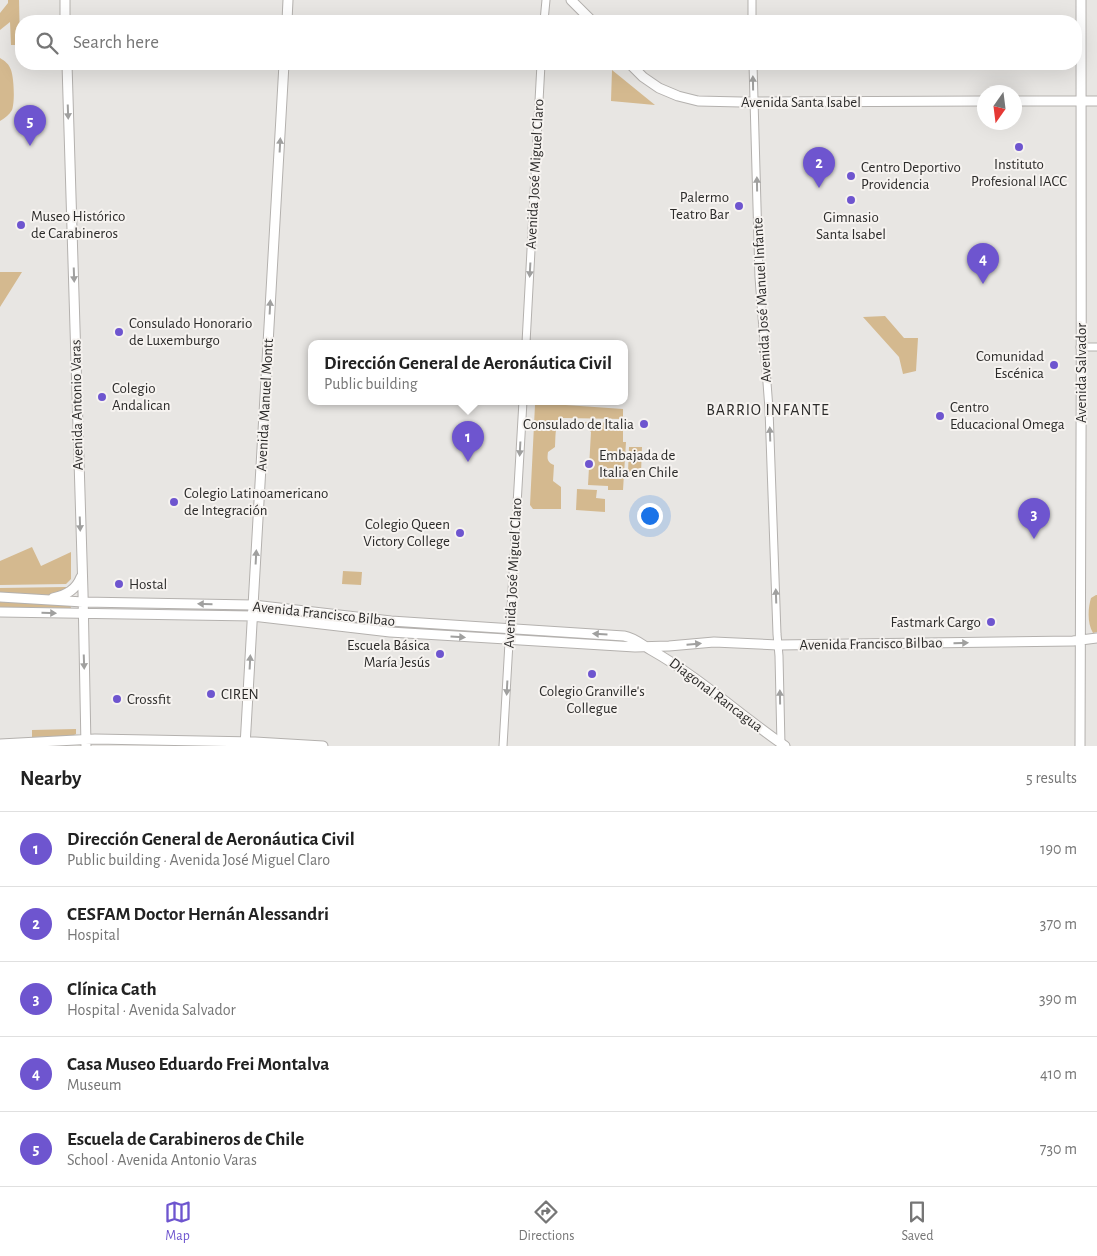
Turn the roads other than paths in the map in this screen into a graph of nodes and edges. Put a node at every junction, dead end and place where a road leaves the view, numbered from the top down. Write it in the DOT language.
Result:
graph roads {
  1 [pos="64,0"];
  2 [pos="288,0"];
  3 [pos="546,0"];
  4 [pos="572,0"];
  5 [pos="752,0"];
  6 [pos="1081,0"];
  7 [pos="65,15"];
  8 [pos="287,15"];
  9 [pos="545,15"];
  10 [pos="586,15"];
  11 [pos="752,15"];
  12 [pos="1081,15"];
  13 [pos="67,70"];
  14 [pos="284,70"];
  15 [pos="541,70"];
  16 [pos="636,70"];
  17 [pos="753,70"];
  18 [pos="1081,70"];
  19 [pos="1081,100"];
  20 [pos="1097,100"];
  21 [pos="977,101"];
  22 [pos="1022,101"];
  23 [pos="754,102"];
  24 [pos="526,340"];
  25 [pos="1080,347"];
  26 [pos="1097,347"];
  27 [pos="523,405"];
  28 [pos="82,575"];
  29 [pos="0,597"];
  30 [pos="48,600"];
  31 [pos="83,602"];
  32 [pos="253,605"];
  33 [pos="0,612"];
  34 [pos="82,613"];
  35 [pos="252,616"];
  36 [pos="510,629"];
  37 [pos="1097,638"];
  38 [pos="510,640"];
  39 [pos="1081,640"];
  40 [pos="778,645"];
  41 [pos="646,646"];
  42 [pos="86,742"];
  43 [pos="0,744"];
  44 [pos="246,744"];
  45 [pos="782,745"];
  46 [pos="322,746"];
  47 [pos="503,746"];
  48 [pos="1080,746"];
  1 -- 7 [label="main road"];
  2 -- 8 [label="main road"];
  3 -- 9 [label="street"];
  4 -- 10 [label="main road"];
  5 -- 11 [label="street"];
  6 -- 12 [label="main road, Avenida Salvador"];
  13 -- 28 [label="main road, Avenida Antonio Varas, one-way"];
  32 -- 14 [label="main road, Avenida Manuel Montt, one-way"];
  15 -- 24 [label="street, Avenida José Miguel Claro, one-way"];
  16 -- 23 [label="main road, Avenida Santa Isabel"];
  23 -- 17 [label="street, Avenida José Manuel Infante, one-way"];
  18 -- 19 [label="main road, Avenida Salvador"];
  19 -- 20 [label="main road"];
  19 -- 22 [label="main road"];
  19 -- 25 [label="main road, Avenida Salvador"];
  21 -- 23 [label="main road, Avenida Santa Isabel"];
  40 -- 23 [label="street, Avenida José Manuel Infante, one-way"];
  25 -- 26 [label="street"];
  25 -- 39 [label="main road, Avenida Salvador"];
  27 -- 36 [label="street, Avenida José Miguel Claro, one-way"];
  28 -- 30 [label="main road"];
  28 -- 31 [label="main road, Avenida Antonio Varas"];
  29 -- 30 [label="main road, Avenida Francisco Bilbao"];
  30 -- 31 [label="main road, Avenida Francisco Bilbao"];
  32 -- 31 [label="main road, Avenida Francisco Bilbao, one-way"];
  31 -- 34 [label="main road, Avenida Antonio Varas"];
  32 -- 35 [label="main road, Avenida Manuel Montt"];
  32 -- 36 [label="main road, Avenida Francisco Bilbao"];
  33 -- 34 [label="main road, Avenida Francisco Bilbao, one-way"];
  34 -- 35 [label="main road, Avenida Francisco Bilbao"];
  34 -- 42 [label="main road, Avenida Antonio Varas, one-way"];
  35 -- 38 [label="main road, Avenida Francisco Bilbao, one-way"];
  44 -- 35 [label="main road, Avenida Manuel Montt, one-way"];
  36 -- 38 [label="street, Avenida José Miguel Claro"];
  41 -- 36 [label="main road, Avenida Francisco Bilbao, one-way"];
  37 -- 39 [label="main road, Avenida Francisco Bilbao"];
  38 -- 41 [label="main road, Avenida Francisco Bilbao"];
  38 -- 47 [label="street, Avenida José Miguel Claro, one-way"];
  40 -- 39 [label="main road, Avenida Francisco Bilbao, one-way"];
  39 -- 48 [label="main road, Avenida Salvador"];
  41 -- 40 [label="main road, Avenida Francisco Bilbao, one-way"];
  45 -- 40 [label="street, Avenida José Manuel Infante, one-way"];
  41 -- 45 [label="main road, Diagonal Rancagua"];
  42 -- 43 [label="main road"];
  42 -- 44 [label="main road"];
  44 -- 46 [label="main road"];
}
